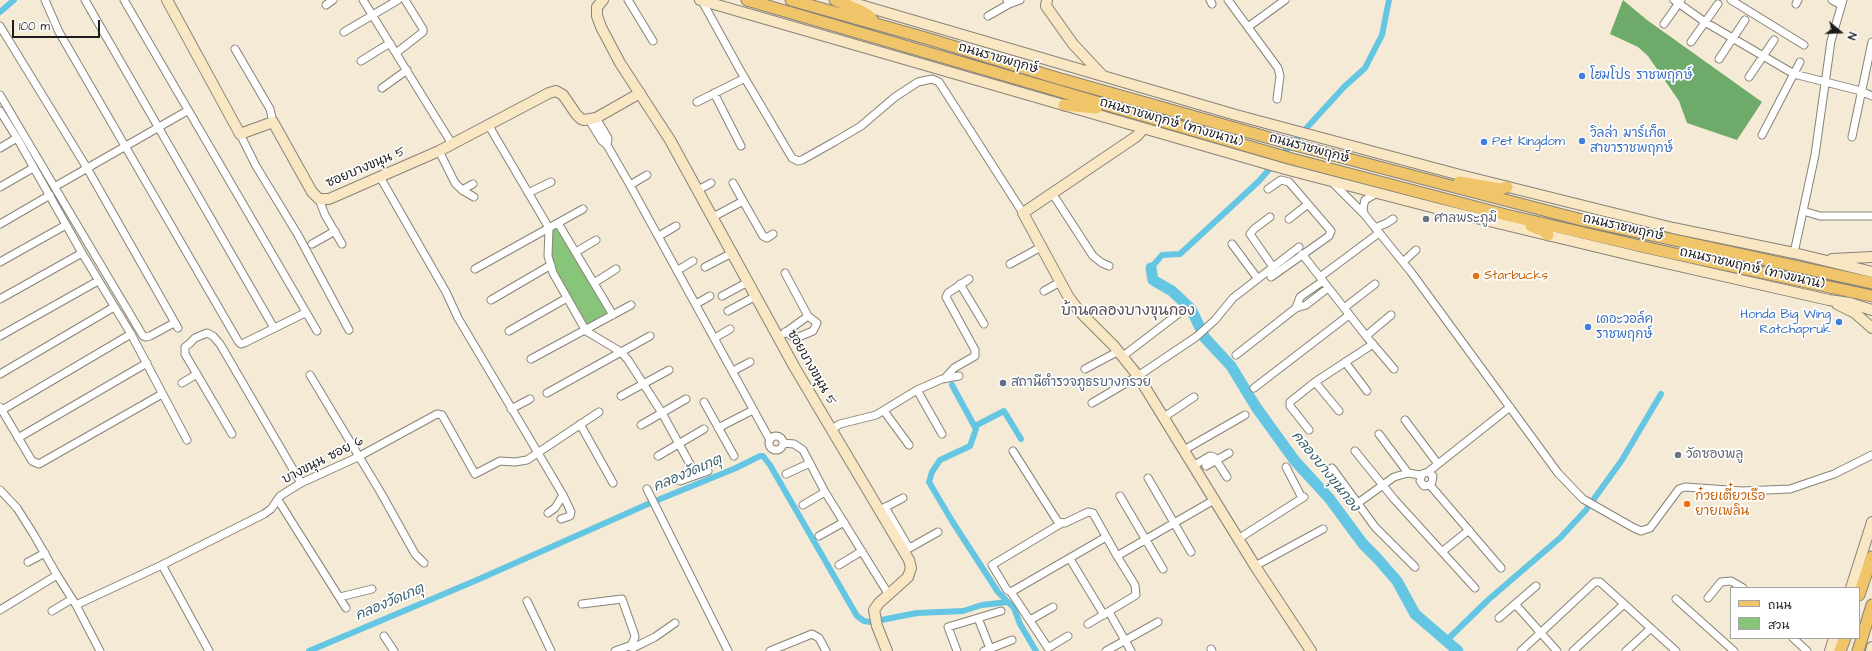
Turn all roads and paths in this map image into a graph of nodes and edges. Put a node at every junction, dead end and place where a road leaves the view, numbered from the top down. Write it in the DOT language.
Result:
graph roads {
  1 [pos="45,0"];
  2 [pos="85,0"];
  3 [pos="124,0"];
  4 [pos="167,0"];
  5 [pos="333,0"];
  6 [pos="363,0"];
  7 [pos="398,0"];
  8 [pos="405,0"];
  9 [pos="603,0"];
  10 [pos="628,0"];
  11 [pos="701,0"];
  12 [pos="747,0"];
  13 [pos="791,0"];
  14 [pos="835,0"];
  15 [pos="843,0"];
  16 [pos="1020,0"];
  17 [pos="1047,0"];
  18 [pos="1228,0"];
  19 [pos="1285,0"];
  20 [pos="1731,0"];
  21 [pos="1832,0"];
  22 [pos="1677,1"];
  23 [pos="1008,2"];
  24 [pos="1842,3"];
  25 [pos="326,4"];
  26 [pos="1718,4"];
  27 [pos="372,16"];
  28 [pos="988,16"];
  29 [pos="1745,20"];
  30 [pos="1705,22"];
  31 [pos="875,24"];
  32 [pos="1664,24"];
  33 [pos="0,26"];
  34 [pos="1248,27"];
  35 [pos="344,32"];
  36 [pos="1732,38"];
  37 [pos="1774,40"];
  38 [pos="653,41"];
  39 [pos="1691,42"];
  40 [pos="1872,42"];
  41 [pos="390,43"];
  42 [pos="1073,44"];
  43 [pos="1804,46"];
  44 [pos="235,49"];
  45 [pos="396,53"];
  46 [pos="1763,55"];
  47 [pos="1719,58"];
  48 [pos="361,61"];
  49 [pos="1800,62"];
  50 [pos="1072,67"];
  51 [pos="407,70"];
  52 [pos="1794,74"];
  53 [pos="1102,76"];
  54 [pos="1749,77"];
  55 [pos="745,78"];
  56 [pos="1824,83"];
  57 [pos="382,88"];
  58 [pos="1861,91"];
  59 [pos="640,93"];
  60 [pos="714,94"];
  61 [pos="0,95"];
  62 [pos="1872,96"];
  63 [pos="1277,100"];
  64 [pos="697,102"];
  65 [pos="1064,105"];
  66 [pos="187,111"];
  67 [pos="1122,111"];
  68 [pos="0,112"];
  69 [pos="592,119"];
  70 [pos="273,122"];
  71 [pos="158,126"];
  72 [pos="489,126"];
  73 [pos="1143,129"];
  74 [pos="240,134"];
  75 [pos="1762,135"];
  76 [pos="1852,137"];
  77 [pos="17,138"];
  78 [pos="452,144"];
  79 [pos="125,146"];
  80 [pos="742,146"];
  81 [pos="0,148"];
  82 [pos="439,151"];
  83 [pos="33,168"];
  84 [pos="87,168"];
  85 [pos="647,175"];
  86 [pos="380,177"];
  87 [pos="1330,181"];
  88 [pos="551,182"];
  89 [pos="711,183"];
  90 [pos="733,183"];
  91 [pos="473,184"];
  92 [pos="630,185"];
  93 [pos="56,186"];
  94 [pos="1447,186"];
  95 [pos="0,187"];
  96 [pos="1507,187"];
  97 [pos="1268,189"];
  98 [pos="462,190"];
  99 [pos="698,190"];
  100 [pos="1377,192"];
  101 [pos="528,193"];
  102 [pos="1052,193"];
  103 [pos="50,195"];
  104 [pos="474,197"];
  105 [pos="319,199"];
  106 [pos="743,201"];
  107 [pos="1308,204"];
  108 [pos="583,209"];
  109 [pos="1803,211"];
  110 [pos="1023,213"];
  111 [pos="1364,214"];
  112 [pos="1506,215"];
  113 [pos="1872,216"];
  114 [pos="1270,217"];
  115 [pos="713,218"];
  116 [pos="1289,219"];
  117 [pos="1393,219"];
  118 [pos="558,223"];
  119 [pos="0,224"];
  120 [pos="66,225"];
  121 [pos="676,226"];
  122 [pos="548,228"];
  123 [pos="1377,230"];
  124 [pos="335,231"];
  125 [pos="773,234"];
  126 [pos="1548,235"];
  127 [pos="659,236"];
  128 [pos="596,240"];
  129 [pos="312,244"];
  130 [pos="342,244"];
  131 [pos="1232,244"];
  132 [pos="1299,247"];
  133 [pos="1041,248"];
  134 [pos="1416,250"];
  135 [pos="576,252"];
  136 [pos="82,253"];
  137 [pos="732,253"];
  138 [pos="1794,253"];
  139 [pos="1302,254"];
  140 [pos="1872,257"];
  141 [pos="1822,260"];
  142 [pos="693,261"];
  143 [pos="0,262"];
  144 [pos="1403,262"];
  145 [pos="1010,264"];
  146 [pos="551,265"];
  147 [pos="1109,266"];
  148 [pos="705,267"];
  149 [pos="1273,267"];
  150 [pos="616,268"];
  151 [pos="475,269"];
  152 [pos="678,270"];
  153 [pos="1872,272"];
  154 [pos="785,273"];
  155 [pos="1271,277"];
  156 [pos="968,279"];
  157 [pos="1258,279"];
  158 [pos="1321,279"];
  159 [pos="98,281"];
  160 [pos="748,282"];
  161 [pos="1060,282"];
  162 [pos="594,283"];
  163 [pos="1872,283"];
  164 [pos="960,284"];
  165 [pos="1375,284"];
  166 [pos="1328,288"];
  167 [pos="1044,291"];
  168 [pos="710,296"];
  169 [pos="722,296"];
  170 [pos="756,296"];
  171 [pos="1872,296"];
  172 [pos="567,298"];
  173 [pos="0,299"];
  174 [pos="491,300"];
  175 [pos="1830,300"];
  176 [pos="696,304"];
  177 [pos="631,305"];
  178 [pos="114,307"];
  179 [pos="1296,308"];
  180 [pos="1344,308"];
  181 [pos="1872,310"];
  182 [pos="728,311"];
  183 [pos="305,313"];
  184 [pos="1178,314"];
  185 [pos="1391,314"];
  186 [pos="613,315"];
  187 [pos="1349,315"];
  188 [pos="808,316"];
  189 [pos="984,324"];
  190 [pos="274,328"];
  191 [pos="730,328"];
  192 [pos="1872,328"];
  193 [pos="349,330"];
  194 [pos="317,331"];
  195 [pos="509,331"];
  196 [pos="586,331"];
  197 [pos="130,334"];
  198 [pos="782,335"];
  199 [pos="0,336"];
  200 [pos="650,336"];
  201 [pos="1366,336"];
  202 [pos="715,338"];
  203 [pos="1373,344"];
  204 [pos="622,352"];
  205 [pos="1121,354"];
  206 [pos="1236,355"];
  207 [pos="531,359"];
  208 [pos="750,362"];
  209 [pos="1345,362"];
  210 [pos="147,363"];
  211 [pos="1085,369"];
  212 [pos="1394,369"];
  213 [pos="669,370"];
  214 [pos="734,372"];
  215 [pos="0,374"];
  216 [pos="197,374"];
  217 [pos="310,375"];
  218 [pos="959,376"];
  219 [pos="1138,376"];
  220 [pos="946,377"];
  221 [pos="1315,382"];
  222 [pos="182,383"];
  223 [pos="644,384"];
  224 [pos="1254,388"];
  225 [pos="918,389"];
  226 [pos="1367,391"];
  227 [pos="547,393"];
  228 [pos="162,394"];
  229 [pos="621,396"];
  230 [pos="1194,397"];
  231 [pos="530,399"];
  232 [pos="686,399"];
  233 [pos="704,402"];
  234 [pos="1092,403"];
  235 [pos="1510,407"];
  236 [pos="1,409"];
  237 [pos="511,409"];
  238 [pos="753,410"];
  239 [pos="884,411"];
  240 [pos="1339,411"];
  241 [pos="599,412"];
  242 [pos="662,413"];
  243 [pos="1245,415"];
  244 [pos="936,416"];
  245 [pos="1164,417"];
  246 [pos="1405,420"];
  247 [pos="580,424"];
  248 [pos="641,426"];
  249 [pos="718,428"];
  250 [pos="704,429"];
  251 [pos="832,429"];
  252 [pos="1309,430"];
  253 [pos="232,434"];
  254 [pos="942,434"];
  255 [pos="1379,434"];
  256 [pos="18,438"];
  257 [pos="187,440"];
  258 [pos="770,440"];
  259 [pos="783,443"];
  260 [pos="678,445"];
  261 [pos="909,445"];
  262 [pos="1184,450"];
  263 [pos="1013,451"];
  264 [pos="1355,451"];
  265 [pos="537,453"];
  266 [pos="1229,453"];
  267 [pos="1872,455"];
  268 [pos="359,456"];
  269 [pos="658,456"];
  270 [pos="734,456"];
  271 [pos="1217,460"];
  272 [pos="810,463"];
  273 [pos="1438,464"];
  274 [pos="1193,466"];
  275 [pos="1206,466"];
  276 [pos="1286,467"];
  277 [pos="1332,468"];
  278 [pos="708,470"];
  279 [pos="1428,472"];
  280 [pos="1408,473"];
  281 [pos="786,474"];
  282 [pos="696,475"];
  283 [pos="1420,475"];
  284 [pos="1227,477"];
  285 [pos="1148,478"];
  286 [pos="680,481"];
  287 [pos="302,483"];
  288 [pos="613,483"];
  289 [pos="1382,484"];
  290 [pos="1430,484"];
  291 [pos="647,489"];
  292 [pos="0,490"];
  293 [pos="825,492"];
  294 [pos="563,495"];
  295 [pos="1120,496"];
  296 [pos="903,498"];
  297 [pos="278,500"];
  298 [pos="1214,500"];
  299 [pos="1358,503"];
  300 [pos="802,505"];
  301 [pos="882,508"];
  302 [pos="548,513"];
  303 [pos="561,519"];
  304 [pos="844,522"];
  305 [pos="1872,522"];
  306 [pos="1062,523"];
  307 [pos="1174,523"];
  308 [pos="1323,529"];
  309 [pos="1469,530"];
  310 [pos="938,532"];
  311 [pos="819,536"];
  312 [pos="1106,537"];
  313 [pos="1146,539"];
  314 [pos="1238,539"];
  315 [pos="906,550"];
  316 [pos="862,551"];
  317 [pos="1443,551"];
  318 [pos="1191,552"];
  319 [pos="44,553"];
  320 [pos="1117,556"];
  321 [pos="1872,557"];
  322 [pos="1070,559"];
  323 [pos="28,562"];
  324 [pos="424,563"];
  325 [pos="839,564"];
  326 [pos="162,565"];
  327 [pos="1255,566"];
  328 [pos="1415,567"];
  329 [pos="1501,568"];
  330 [pos="1163,569"];
  331 [pos="57,575"];
  332 [pos="1536,586"];
  333 [pos="1741,587"];
  334 [pos="1851,587"];
  335 [pos="1475,588"];
  336 [pos="372,589"];
  337 [pos="1011,592"];
  338 [pos="1860,592"];
  339 [pos="889,595"];
  340 [pos="340,597"];
  341 [pos="1708,598"];
  342 [pos="1676,599"];
  343 [pos="527,601"];
  344 [pos="74,602"];
  345 [pos="582,604"];
  346 [pos="1516,604"];
  347 [pos="1624,604"];
  348 [pos="1872,605"];
  349 [pos="1053,607"];
  350 [pos="346,608"];
  351 [pos="0,610"];
  352 [pos="52,610"];
  353 [pos="1001,611"];
  354 [pos="1106,613"];
  355 [pos="978,618"];
  356 [pos="1499,618"];
  357 [pos="1030,620"];
  358 [pos="1158,622"];
  359 [pos="675,623"];
  360 [pos="1088,624"];
  361 [pos="1650,628"];
  362 [pos="1540,632"];
  363 [pos="384,636"];
  364 [pos="1068,636"];
  365 [pos="1794,639"];
  366 [pos="1834,639"];
  367 [pos="1840,639"];
  368 [pos="1845,639"];
  369 [pos="1012,640"];
  370 [pos="1125,640"];
  371 [pos="1054,644"];
  372 [pos="1872,647"];
  373 [pos="633,648"];
  374 [pos="988,650"];
  375 [pos="100,651"];
  376 [pos="210,651"];
  377 [pos="394,651"];
  378 [pos="551,651"];
  379 [pos="615,651"];
  380 [pos="728,651"];
  381 [pos="770,651"];
  382 [pos="826,651"];
  383 [pos="887,651"];
  384 [pos="957,651"];
  385 [pos="1058,651"];
  386 [pos="1106,651"];
  387 [pos="1131,651"];
  388 [pos="1311,651"];
  389 [pos="1521,651"];
  390 [pos="1557,651"];
  391 [pos="1573,651"];
  392 [pos="1626,651"];
  393 [pos="1676,651"];
  394 [pos="1734,651"];
  395 [pos="1807,651"];
  396 [pos="1830,651"];
  397 [pos="1839,651"];
  398 [pos="1858,651"];
  399 [pos="1871,651"];
  1 -- 79 [label="street"];
  2 -- 71 [label="street"];
  3 -- 66 [label="street"];
  4 -- 74 [label="main road"];
  5 -- 25 [label="street"];
  6 -- 27 [label="street"];
  7 -- 27 [label="street"];
  8 -- 45 [label="street"];
  9 -- 59 [label="main road, ซอยบางขนุน 5"];
  10 -- 38 [label="street"];
  11 -- 55 [label="street"];
  11 -- 65 [label="main road, ถนนราชพฤกษ์ (ทางขนาน)"];
  12 -- 67 [label="main road, ถนนราชพฤกษ์"];
  13 -- 31 [label="main road, ถนนราชพฤกษ์"];
  14 -- 31 [label="main road"];
  15 -- 50 [label="main road, ถนนราชพฤกษ์ (ทางขนาน)"];
  16 -- 23 [label="street"];
  17 -- 42 [label="main road"];
  18 -- 34 [label="street"];
  19 -- 34 [label="street"];
  20 -- 43 [label="street"];
  21 -- 24 [label="street"];
  22 -- 30 [label="street"];
  22 -- 32 [label="street"];
  23 -- 28 [label="street"];
  24 -- 56 [label="street"];
  26 -- 30 [label="street"];
  27 -- 35 [label="street"];
  27 -- 41 [label="street"];
  29 -- 36 [label="street"];
  30 -- 36 [label="street"];
  30 -- 39 [label="street"];
  31 -- 94 [label="main road, ถนนราชพฤกษ์"];
  33 -- 84 [label="street"];
  34 -- 63 [label="street"];
  36 -- 46 [label="street"];
  36 -- 47 [label="street"];
  37 -- 46 [label="street"];
  40 -- 58 [label="street"];
  41 -- 45 [label="street"];
  41 -- 48 [label="street"];
  42 -- 50 [label="main road"];
  42 -- 53 [label="main road"];
  44 -- 70 [label="street"];
  45 -- 51 [label="street"];
  46 -- 52 [label="street"];
  46 -- 54 [label="street"];
  49 -- 52 [label="street"];
  50 -- 53 [label="main road, ถนนราชพฤกษ์ (ทางขนาน)"];
  51 -- 57 [label="street"];
  51 -- 78 [label="street"];
  52 -- 56 [label="street"];
  52 -- 75 [label="street"];
  53 -- 96 [label="main road, ถนนราชพฤกษ์ (ทางขนาน)"];
  55 -- 60 [label="street"];
  55 -- 110 [label="street"];
  56 -- 58 [label="street"];
  56 -- 109 [label="street"];
  58 -- 62 [label="street"];
  58 -- 76 [label="street"];
  59 -- 69 [label="main road"];
  59 -- 99 [label="main road, ซอยบางขนุน 5"];
  60 -- 64 [label="street"];
  60 -- 80 [label="street"];
  61 -- 93 [label="street"];
  65 -- 67 [label="main road"];
  65 -- 73 [label="main road, ถนนราชพฤกษ์ (ทางขนาน)"];
  66 -- 71 [label="street"];
  66 -- 183 [label="street"];
  67 -- 112 [label="main road, ถนนราชพฤกษ์"];
  68 -- 77 [label="street"];
  69 -- 72 [label="main road, ซอยบางขนุน 5"];
  69 -- 92 [label="street"];
  70 -- 74 [label="main road"];
  70 -- 105 [label="main road, ซอยบางขนุน 5"];
  71 -- 79 [label="street"];
  71 -- 190 [label="street"];
  72 -- 78 [label="main road, ซอยบางขนุน 5"];
  72 -- 101 [label="street"];
  73 -- 87 [label="main road, ถนนราชพฤกษ์ (ทางขนาน)"];
  73 -- 102 [label="main road"];
  74 -- 193 [label="street"];
  77 -- 81 [label="street"];
  77 -- 83 [label="street"];
  78 -- 82 [label="main road, ซอยบางขนุน 5"];
  79 -- 84 [label="street"];
  79 -- 190 [label="street"];
  82 -- 86 [label="main road, ซอยบางขนุน 5"];
  82 -- 98 [label="street"];
  83 -- 95 [label="street"];
  83 -- 103 [label="street"];
  84 -- 93 [label="street"];
  84 -- 93 [label="street"];
  85 -- 92 [label="street"];
  86 -- 105 [label="main road, ซอยบางขนุน 5"];
  86 -- 237 [label="street"];
  87 -- 100 [label="main road, ถนนราชพฤกษ์ (ทางขนาน)"];
  87 -- 111 [label="street"];
  88 -- 101 [label="street"];
  89 -- 99 [label="street"];
  90 -- 106 [label="street"];
  91 -- 98 [label="street"];
  92 -- 127 [label="street"];
  94 -- 96 [label="main road"];
  94 -- 163 [label="main road, ถนนราชพฤกษ์"];
  96 -- 138 [label="main road, ถนนราชพฤกษ์ (ทางขนาน)"];
  97 -- 107 [label="street"];
  98 -- 104 [label="street"];
  99 -- 115 [label="main road, ซอยบางขนุน 5"];
  100 -- 111 [label="street"];
  100 -- 126 [label="main road, ถนนราชพฤกษ์ (ทางขนาน)"];
  101 -- 122 [label="street"];
  102 -- 110 [label="main road"];
  102 -- 147 [label="street"];
  103 -- 119 [label="street"];
  103 -- 120 [label="street"];
  105 -- 124 [label="street"];
  106 -- 115 [label="street"];
  106 -- 125 [label="street"];
  107 -- 116 [label="street"];
  107 -- 139 [label="street"];
  108 -- 118 [label="street"];
  109 -- 113 [label="street"];
  109 -- 138 [label="street"];
  110 -- 133 [label="main road"];
  111 -- 123 [label="street"];
  112 -- 126 [label="main road"];
  112 -- 171 [label="main road, ถนนราชพฤกษ์"];
  114 -- 149 [label="street"];
  115 -- 137 [label="main road, ซอยบางขนุน 5"];
  117 -- 123 [label="street"];
  118 -- 122 [label="street"];
  118 -- 135 [label="street"];
  120 -- 136 [label="street"];
  120 -- 143 [label="street"];
  121 -- 127 [label="street"];
  122 -- 146 [label="street"];
  122 -- 151 [label="street"];
  123 -- 144 [label="street"];
  123 -- 158 [label="street"];
  124 -- 129 [label="street"];
  124 -- 130 [label="street"];
  126 -- 175 [label="main road, ถนนราชพฤกษ์ (ทางขนาน)"];
  127 -- 152 [label="street"];
  128 -- 135 [label="street"];
  131 -- 157 [label="street"];
  132 -- 149 [label="street"];
  133 -- 145 [label="street"];
  133 -- 161 [label="main road"];
  134 -- 144 [label="street"];
  135 -- 162 [label="street"];
  136 -- 159 [label="street"];
  136 -- 173 [label="street"];
  137 -- 148 [label="street"];
  137 -- 160 [label="main road, ซอยบางขนุน 5"];
  138 -- 141 [label="main road, ถนนราชพฤกษ์ (ทางขนาน)"];
  139 -- 155 [label="street"];
  139 -- 158 [label="street"];
  140 -- 141 [label="main road"];
  141 -- 153 [label="main road, ถนนราชพฤกษ์ (ทางขนาน)"];
  142 -- 152 [label="street"];
  144 -- 235 [label="street"];
  146 -- 172 [label="street"];
  146 -- 174 [label="street"];
  149 -- 157 [label="street"];
  150 -- 162 [label="street"];
  152 -- 176 [label="street"];
  154 -- 188 [label="street"];
  156 -- 164 [label="street"];
  157 -- 219 [label="street"];
  158 -- 166 [label="street"];
  158 -- 179 [label="street"];
  159 -- 178 [label="street"];
  159 -- 199 [label="street"];
  160 -- 169 [label="street"];
  160 -- 170 [label="main road, ซอยบางขนุน 5"];
  161 -- 167 [label="street"];
  161 -- 205 [label="main road"];
  162 -- 186 [label="street"];
  164 -- 189 [label="street"];
  164 -- 220 [label="street"];
  165 -- 180 [label="street"];
  166 -- 179 [label="street"];
  166 -- 180 [label="street"];
  168 -- 176 [label="street"];
  170 -- 182 [label="street"];
  170 -- 198 [label="main road, ซอยบางขนุน 5"];
  172 -- 195 [label="street"];
  172 -- 196 [label="street"];
  175 -- 181 [label="main road, ถนนราชพฤกษ์ (ทางขนาน)"];
  175 -- 192 [label="main road"];
  176 -- 202 [label="street"];
  177 -- 186 [label="street"];
  178 -- 197 [label="street"];
  178 -- 215 [label="street"];
  179 -- 206 [label="street"];
  180 -- 187 [label="street"];
  183 -- 190 [label="street"];
  183 -- 194 [label="street"];
  184 -- 205 [label="street"];
  185 -- 201 [label="street"];
  186 -- 196 [label="street"];
  187 -- 201 [label="street"];
  187 -- 224 [label="street"];
  188 -- 198 [label="street"];
  188 -- 198 [label="street"];
  191 -- 202 [label="street"];
  196 -- 204 [label="street"];
  196 -- 207 [label="street"];
  197 -- 210 [label="street"];
  197 -- 236 [label="street"];
  198 -- 251 [label="main road, ซอยบางขนุน 5"];
  200 -- 204 [label="street"];
  201 -- 203 [label="street"];
  202 -- 214 [label="street"];
  203 -- 209 [label="street"];
  203 -- 212 [label="street"];
  204 -- 223 [label="street"];
  204 -- 227 [label="street"];
  205 -- 211 [label="street"];
  205 -- 219 [label="main road"];
  208 -- 214 [label="street"];
  209 -- 221 [label="street"];
  209 -- 226 [label="street"];
  210 -- 228 [label="street"];
  210 -- 256 [label="street"];
  213 -- 223 [label="street"];
  214 -- 238 [label="street"];
  216 -- 222 [label="street"];
  216 -- 253 [label="street"];
  216 -- 287 [label="street"];
  217 -- 268 [label="street"];
  218 -- 220 [label="street"];
  219 -- 234 [label="street"];
  219 -- 245 [label="main road"];
  220 -- 225 [label="street"];
  221 -- 240 [label="street"];
  221 -- 252 [label="street"];
  223 -- 229 [label="street"];
  223 -- 242 [label="street"];
  225 -- 239 [label="street"];
  225 -- 244 [label="street"];
  225 -- 254 [label="street"];
  228 -- 256 [label="street"];
  228 -- 257 [label="street"];
  230 -- 245 [label="street"];
  231 -- 237 [label="street"];
  232 -- 242 [label="street"];
  233 -- 249 [label="street"];
  235 -- 267 [label="street"];
  235 -- 273 [label="street"];
  236 -- 256 [label="street"];
  237 -- 265 [label="street"];
  238 -- 249 [label="street"];
  238 -- 258 [label="street"];
  239 -- 251 [label="street"];
  239 -- 261 [label="street"];
  241 -- 247 [label="street, บางขนุน ซอย 6"];
  242 -- 248 [label="street"];
  242 -- 260 [label="street"];
  243 -- 262 [label="street"];
  245 -- 262 [label="main road"];
  246 -- 273 [label="street"];
  247 -- 265 [label="street, บางขนุน ซอย 6"];
  247 -- 288 [label="street"];
  249 -- 270 [label="street"];
  250 -- 260 [label="street"];
  251 -- 301 [label="main road, ซอยบางขนุน 5"];
  255 -- 280 [label="street"];
  258 -- 259 [label="street"];
  258 -- 259 [label="street"];
  259 -- 272 [label="street"];
  260 -- 269 [label="street"];
  260 -- 282 [label="street"];
  262 -- 274 [label="main road"];
  263 -- 306 [label="street"];
  264 -- 289 [label="street"];
  265 -- 268 [label="street, บางขนุน ซอย 6"];
  265 -- 294 [label="street"];
  266 -- 271 [label="street"];
  268 -- 287 [label="street, บางขนุน ซอย 6"];
  268 -- 324 [label="street"];
  271 -- 274 [label="street"];
  271 -- 275 [label="street"];
  271 -- 284 [label="street"];
  272 -- 281 [label="street"];
  272 -- 293 [label="street"];
  273 -- 279 [label="street"];
  274 -- 298 [label="main road"];
  276 -- 314 [label="street"];
  277 -- 299 [label="street"];
  278 -- 282 [label="street"];
  279 -- 283 [label="street"];
  279 -- 290 [label="street"];
  280 -- 283 [label="street"];
  280 -- 289 [label="street"];
  282 -- 286 [label="street"];
  283 -- 290 [label="street"];
  285 -- 307 [label="street"];
  287 -- 297 [label="street, บางขนุน ซอย 6"];
  289 -- 299 [label="street"];
  289 -- 317 [label="street"];
  290 -- 309 [label="street"];
  291 -- 380 [label="street"];
  292 -- 319 [label="street"];
  293 -- 300 [label="street"];
  293 -- 304 [label="street"];
  294 -- 302 [label="street"];
  294 -- 303 [label="street"];
  295 -- 313 [label="street"];
  296 -- 301 [label="street"];
  297 -- 326 [label="street, บางขนุน ซอย 6"];
  297 -- 340 [label="street"];
  298 -- 307 [label="street"];
  298 -- 314 [label="main road"];
  299 -- 328 [label="street"];
  301 -- 315 [label="main road, ซอยบางขนุน 5"];
  304 -- 311 [label="street"];
  304 -- 316 [label="street"];
  305 -- 334 [label="main road"];
  306 -- 312 [label="street"];
  306 -- 337 [label="street"];
  307 -- 313 [label="street"];
  307 -- 318 [label="street"];
  308 -- 327 [label="street"];
  309 -- 317 [label="street"];
  309 -- 329 [label="street"];
  310 -- 315 [label="street"];
  312 -- 320 [label="street"];
  312 -- 322 [label="street"];
  313 -- 320 [label="street"];
  313 -- 330 [label="street"];
  314 -- 327 [label="main road"];
  315 -- 339 [label="main road, ซอยบางขนุน 5"];
  316 -- 325 [label="street"];
  316 -- 339 [label="street"];
  317 -- 335 [label="street"];
  319 -- 323 [label="street"];
  319 -- 331 [label="street"];
  320 -- 354 [label="street"];
  321 -- 338 [label="main road"];
  322 -- 337 [label="street"];
  322 -- 354 [label="street"];
  326 -- 344 [label="street, บางขนุน ซอย 6"];
  326 -- 376 [label="street"];
  327 -- 388 [label="main road"];
  331 -- 344 [label="street"];
  331 -- 351 [label="street"];
  332 -- 346 [label="street"];
  333 -- 341 [label="street"];
  336 -- 340 [label="street"];
  337 -- 357 [label="street"];
  339 -- 383 [label="main road, ซอยบางขนุน 5"];
  340 -- 350 [label="street"];
  342 -- 394 [label="street"];
  343 -- 378 [label="street"];
  344 -- 352 [label="street, บางขนุน ซอย 6"];
  344 -- 375 [label="street"];
  345 -- 373 [label="street"];
  346 -- 356 [label="street"];
  346 -- 362 [label="street"];
  347 -- 361 [label="street"];
  347 -- 362 [label="street"];
  347 -- 391 [label="street"];
  348 -- 398 [label="main road"];
  349 -- 357 [label="street"];
  353 -- 355 [label="street"];
  354 -- 360 [label="street"];
  354 -- 370 [label="street"];
  355 -- 374 [label="street"];
  355 -- 384 [label="street"];
  357 -- 371 [label="street"];
  358 -- 370 [label="street"];
  359 -- 373 [label="street"];
  361 -- 392 [label="street"];
  361 -- 393 [label="street"];
  362 -- 389 [label="street"];
  362 -- 390 [label="street"];
  363 -- 377 [label="street"];
  364 -- 371 [label="street"];
  365 -- 395 [label="street"];
  366 -- 396 [label="main road"];
  367 -- 397 [label="main road"];
  368 -- 397 [label="main road"];
  369 -- 374 [label="street"];
  370 -- 386 [label="street"];
  370 -- 387 [label="street"];
  371 -- 385 [label="street"];
  372 -- 399 [label="main road"];
  373 -- 379 [label="street"];
  381 -- 382 [label="street"];
}
